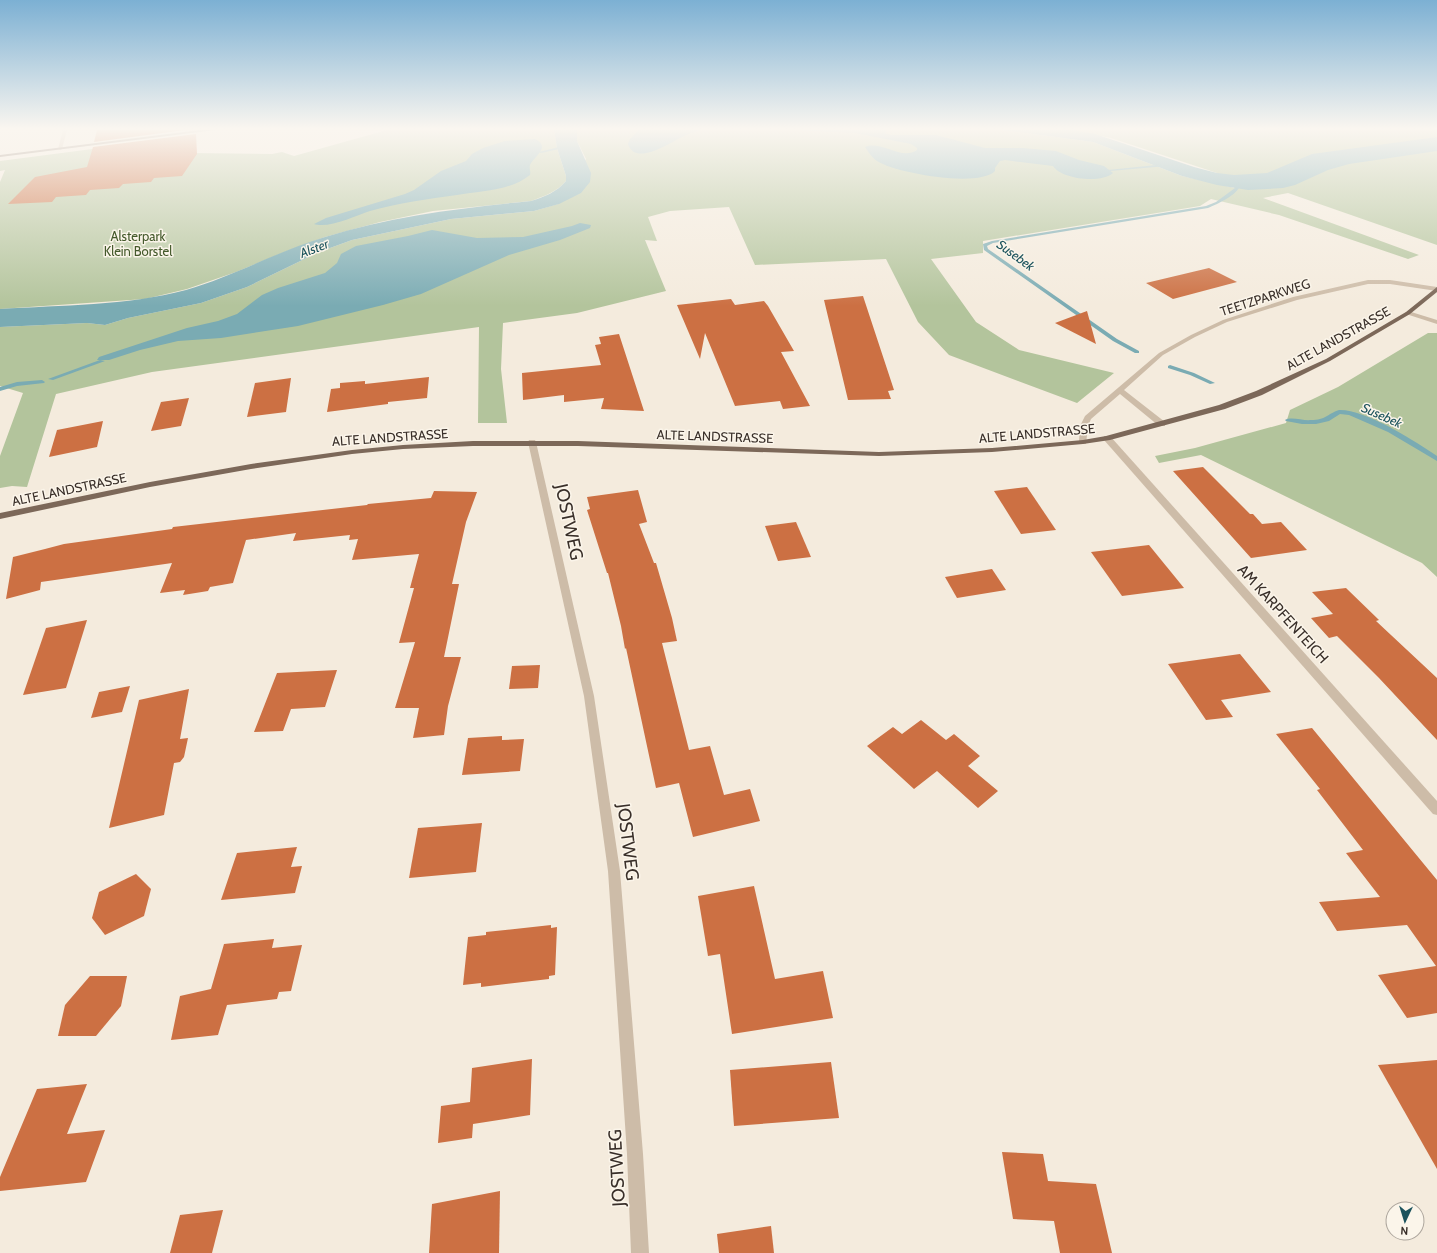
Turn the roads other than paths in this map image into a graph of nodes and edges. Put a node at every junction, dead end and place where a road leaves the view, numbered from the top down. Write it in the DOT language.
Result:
graph roads {
  1 [pos="1437,289"];
  2 [pos="1408,313"];
  3 [pos="1437,322"];
  4 [pos="1120,390"];
  5 [pos="1162,424"];
  6 [pos="1106,438"];
  7 [pos="532,442"];
  8 [pos="1083,442"];
  9 [pos="0,516"];
  10 [pos="1437,810"];
  11 [pos="640,1253"];
  1 -- 2 [label="main road, ALTE LANDSTRASSE"];
  1 -- 4 [label="street, TEETZPARKWEG"];
  2 -- 3 [label="street"];
  2 -- 5 [label="main road, ALTE LANDSTRASSE"];
  4 -- 5 [label="street"];
  4 -- 8 [label="street, TEETZPARKWEG"];
  5 -- 6 [label="main road, ALTE LANDSTRASSE"];
  6 -- 8 [label="main road, ALTE LANDSTRASSE"];
  6 -- 10 [label="street, AM KARPFENTEICH"];
  7 -- 8 [label="main road, ALTE LANDSTRASSE"];
  7 -- 9 [label="main road, ALTE LANDSTRASSE"];
  7 -- 11 [label="street, JOSTWEG"];
}
